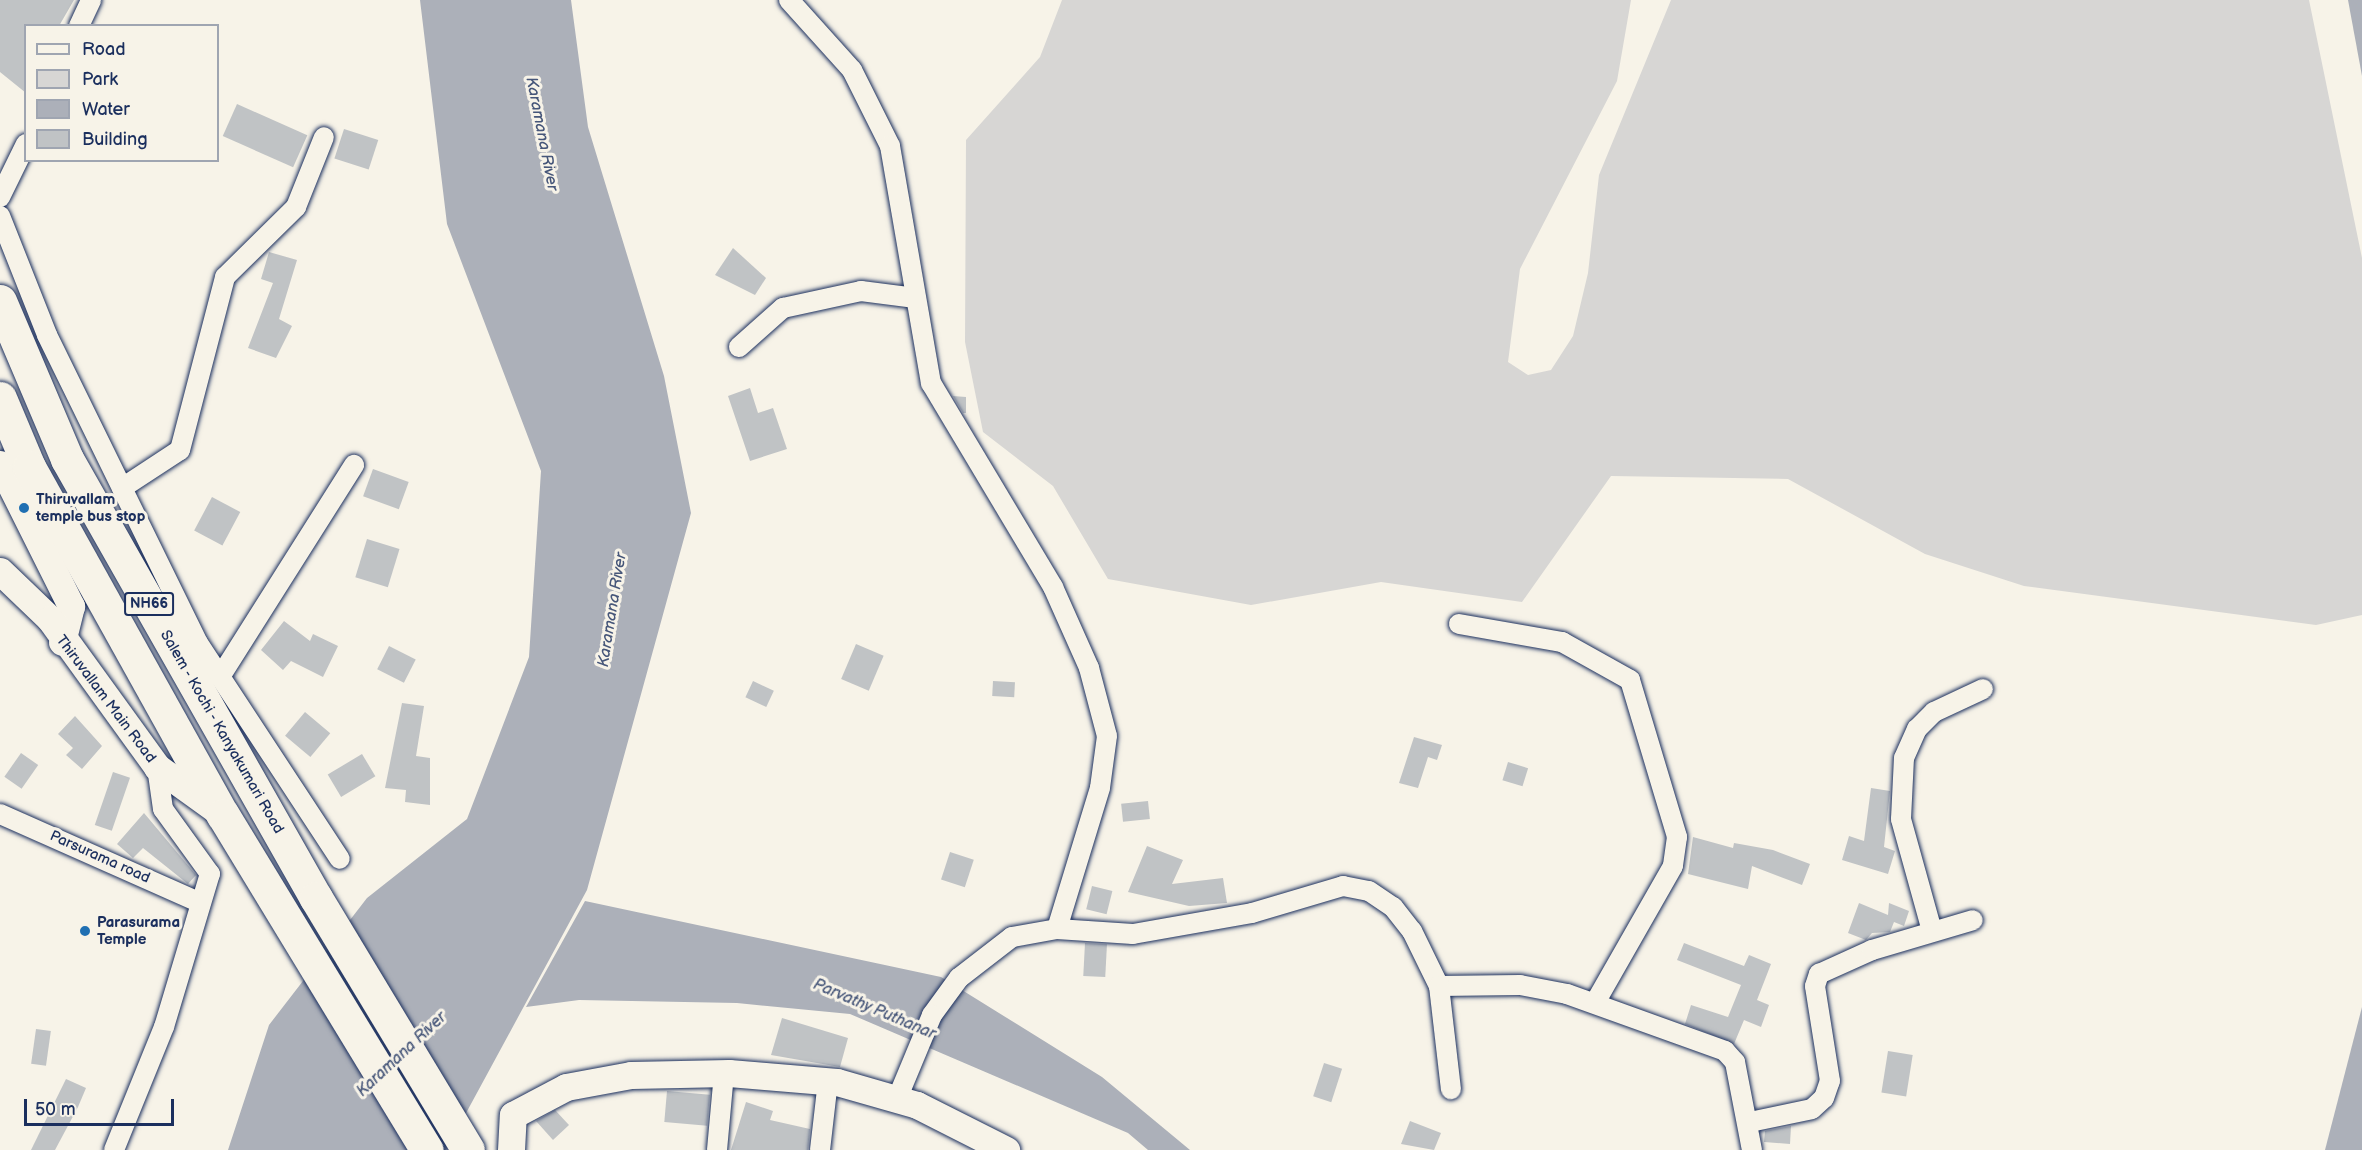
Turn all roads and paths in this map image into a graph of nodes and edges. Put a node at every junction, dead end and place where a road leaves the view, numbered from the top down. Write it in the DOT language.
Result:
graph roads {
  1 [pos="91,0"];
  2 [pos="789,0"];
  3 [pos="80,24"];
  4 [pos="324,137"];
  5 [pos="24,148"];
  6 [pos="0,197"];
  7 [pos="0,216"];
  8 [pos="916,298"];
  9 [pos="0,301"];
  10 [pos="739,347"];
  11 [pos="0,398"];
  12 [pos="0,464"];
  13 [pos="354,465"];
  14 [pos="122,488"];
  15 [pos="0,571"];
  16 [pos="1459,624"];
  17 [pos="62,642"];
  18 [pos="220,677"];
  19 [pos="1983,689"];
  20 [pos="157,767"];
  21 [pos="0,814"];
  22 [pos="223,815"];
  23 [pos="340,860"];
  24 [pos="199,902"];
  25 [pos="1973,920"];
  26 [pos="1057,929"];
  27 [pos="1932,931"];
  28 [pos="1439,986"];
  29 [pos="1594,1003"];
  30 [pos="724,1073"];
  31 [pos="828,1081"];
  32 [pos="1451,1089"];
  33 [pos="897,1099"];
  34 [pos="1750,1122"];
  35 [pos="114,1150"];
  36 [pos="427,1150"];
  37 [pos="468,1150"];
  38 [pos="511,1150"];
  39 [pos="717,1150"];
  40 [pos="820,1150"];
  41 [pos="1006,1150"];
  42 [pos="1752,1150"];
  1 -- 3 [label="street"];
  2 -- 8 [label="street"];
  4 -- 14 [label="street"];
  5 -- 6 [label="street"];
  7 -- 14 [label="street"];
  8 -- 10 [label="street"];
  8 -- 26 [label="street"];
  9 -- 37 [label="highway, Salem - Kochi - Kanyakumari Road / NH66"];
  11 -- 22 [label="highway, NH66"];
  12 -- 17 [label="street"];
  13 -- 18 [label="street"];
  14 -- 18 [label="street"];
  15 -- 17 [label="street, Thiruvallam Main Road"];
  16 -- 29 [label="street"];
  17 -- 20 [label="street, Thiruvallam Main Road"];
  18 -- 23 [label="street"];
  19 -- 27 [label="street"];
  20 -- 22 [label="street, Thiruvallam Main Road"];
  20 -- 24 [label="street"];
  21 -- 24 [label="street, Parsurama road"];
  22 -- 36 [label="highway, NH66"];
  24 -- 35 [label="street"];
  25 -- 27 [label="street"];
  26 -- 28 [label="street"];
  26 -- 33 [label="street"];
  27 -- 34 [label="street"];
  28 -- 29 [label="street"];
  28 -- 32 [label="street"];
  29 -- 34 [label="street"];
  30 -- 31 [label="street"];
  30 -- 38 [label="street"];
  30 -- 39 [label="street"];
  31 -- 33 [label="street"];
  31 -- 40 [label="street"];
  33 -- 41 [label="street"];
  34 -- 42 [label="street"];
}
